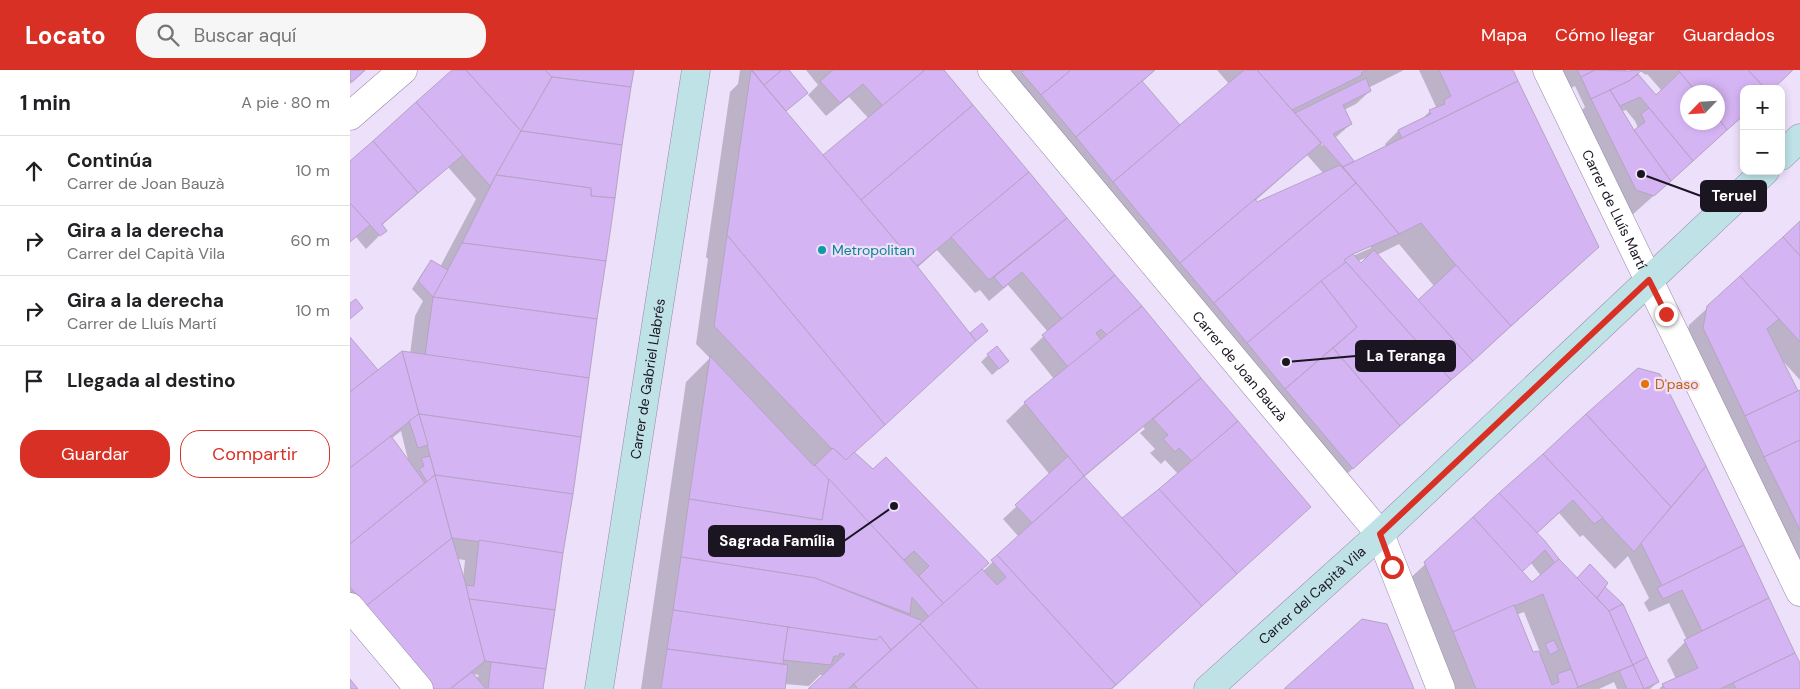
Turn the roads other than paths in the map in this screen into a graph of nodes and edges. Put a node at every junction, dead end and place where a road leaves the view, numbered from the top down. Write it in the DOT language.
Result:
graph roads {
  1 [pos="403,70"];
  2 [pos="696,70"];
  3 [pos="992,70"];
  4 [pos="1547,70"];
  5 [pos="350,116"];
  6 [pos="1800,138"];
  7 [pos="1785,152"];
  8 [pos="1761,175"];
  9 [pos="1649,280"];
  10 [pos="1380,534"];
  11 [pos="1800,592"];
  12 [pos="350,607"];
  13 [pos="420,689"];
  14 [pos="598,689"];
  15 [pos="1208,689"];
  16 [pos="1441,689"];
  1 -- 5 [label="street"];
  2 -- 14 [label="street, Carrer de Gabriel Llabrés"];
  3 -- 10 [label="street, Carrer de Joan Bauzà"];
  4 -- 9 [label="street, Carrer de Lluís Martí"];
  6 -- 7 [label="street"];
  8 -- 9 [label="street, Carrer del Capità Vila"];
  9 -- 10 [label="street, Carrer del Capità Vila"];
  9 -- 11 [label="street, Carrer de Lluís Martí"];
  10 -- 15 [label="street, Carrer del Capità Vila"];
  10 -- 16 [label="street, Carrer de Joan Bauzà"];
  12 -- 13 [label="street"];
}
